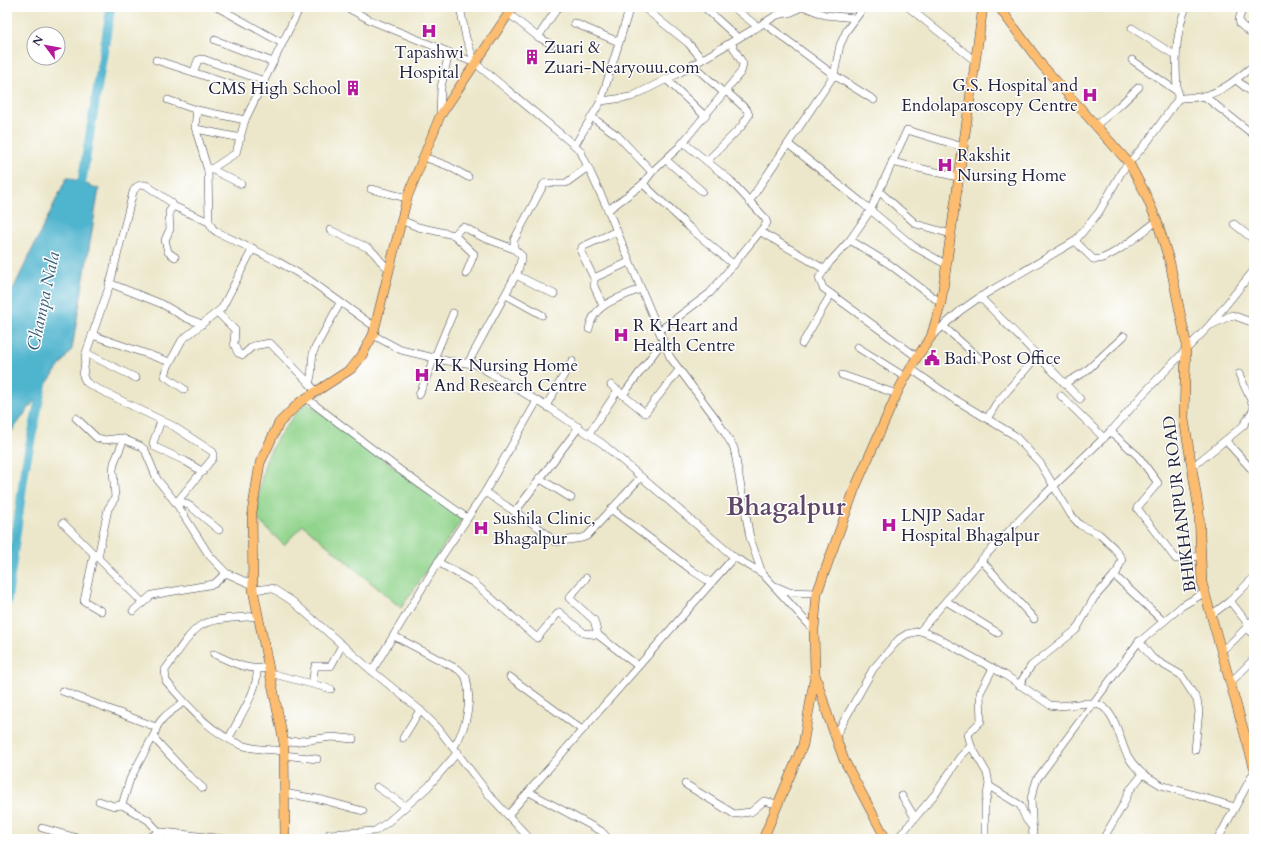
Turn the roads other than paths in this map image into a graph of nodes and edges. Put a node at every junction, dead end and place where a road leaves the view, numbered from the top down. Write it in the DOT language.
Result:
graph roads {
  1 [pos="217,7"];
  2 [pos="300,7"];
  3 [pos="346,7"];
  4 [pos="460,7"];
  5 [pos="558,7"];
  6 [pos="630,7"];
  7 [pos="643,7"];
  8 [pos="704,7"];
  9 [pos="733,7"];
  10 [pos="780,7"];
  11 [pos="800,7"];
  12 [pos="805,7"];
  13 [pos="864,7"];
  14 [pos="908,7"];
  15 [pos="983,7"];
  16 [pos="999,7"];
  17 [pos="1186,7"];
  18 [pos="1243,7"];
  19 [pos="510,10"];
  20 [pos="777,15"];
  21 [pos="856,18"];
  22 [pos="574,22"];
  23 [pos="761,25"];
  24 [pos="1132,28"];
  25 [pos="1254,36"];
  26 [pos="538,37"];
  27 [pos="738,38"];
  28 [pos="215,40"];
  29 [pos="619,42"];
  30 [pos="731,42"];
  31 [pos="282,43"];
  32 [pos="551,44"];
  33 [pos="449,53"];
  34 [pos="1176,56"];
  35 [pos="702,59"];
  36 [pos="156,60"];
  37 [pos="1132,60"];
  38 [pos="273,62"];
  39 [pos="975,62"];
  40 [pos="475,63"];
  41 [pos="693,65"];
  42 [pos="1254,65"];
  43 [pos="194,71"];
  44 [pos="834,75"];
  45 [pos="666,79"];
  46 [pos="264,81"];
  47 [pos="1234,81"];
  48 [pos="1139,87"];
  49 [pos="241,88"];
  50 [pos="725,92"];
  51 [pos="1254,94"];
  52 [pos="1178,96"];
  53 [pos="1204,96"];
  54 [pos="168,100"];
  55 [pos="874,100"];
  56 [pos="601,101"];
  57 [pos="197,110"];
  58 [pos="440,116"];
  59 [pos="705,116"];
  60 [pos="593,118"];
  61 [pos="244,120"];
  62 [pos="1095,126"];
  63 [pos="196,129"];
  64 [pos="1254,136"];
  65 [pos="241,138"];
  66 [pos="683,142"];
  67 [pos="788,144"];
  68 [pos="575,145"];
  69 [pos="963,147"];
  70 [pos="424,157"];
  71 [pos="666,160"];
  72 [pos="707,161"];
  73 [pos="892,162"];
  74 [pos="1129,163"];
  75 [pos="588,167"];
  76 [pos="210,170"];
  77 [pos="652,172"];
  78 [pos="468,177"];
  79 [pos="958,177"];
  80 [pos="241,184"];
  81 [pos="643,184"];
  82 [pos="371,189"];
  83 [pos="702,191"];
  84 [pos="880,192"];
  85 [pos="407,198"];
  86 [pos="749,202"];
  87 [pos="173,206"];
  88 [pos="608,210"];
  89 [pos="870,211"];
  90 [pos="402,220"];
  91 [pos="1157,221"];
  92 [pos="209,222"];
  93 [pos="1234,224"];
  94 [pos="330,230"];
  95 [pos="617,231"];
  96 [pos="761,232"];
  97 [pos="950,234"];
  98 [pos="454,235"];
  99 [pos="850,240"];
  100 [pos="1254,240"];
  101 [pos="1075,241"];
  102 [pos="253,248"];
  103 [pos="514,249"];
  104 [pos="175,257"];
  105 [pos="629,262"];
  106 [pos="734,265"];
  107 [pos="947,265"];
  108 [pos="389,268"];
  109 [pos="824,269"];
  110 [pos="1254,270"];
  111 [pos="466,274"];
  112 [pos="516,275"];
  113 [pos="594,278"];
  114 [pos="109,283"];
  115 [pos="640,289"];
  116 [pos="554,294"];
  117 [pos="831,294"];
  118 [pos="506,295"];
  119 [pos="980,297"];
  120 [pos="340,303"];
  121 [pos="941,303"];
  122 [pos="603,306"];
  123 [pos="218,313"];
  124 [pos="453,313"];
  125 [pos="542,315"];
  126 [pos="1254,323"];
  127 [pos="202,324"];
  128 [pos="943,326"];
  129 [pos="1210,326"];
  130 [pos="590,329"];
  131 [pos="374,331"];
  132 [pos="659,331"];
  133 [pos="92,335"];
  134 [pos="1124,336"];
  135 [pos="932,337"];
  136 [pos="663,341"];
  137 [pos="802,344"];
  138 [pos="857,347"];
  139 [pos="1186,351"];
  140 [pos="86,353"];
  141 [pos="1038,355"];
  142 [pos="917,357"];
  143 [pos="979,358"];
  144 [pos="435,359"];
  145 [pos="572,361"];
  146 [pos="170,362"];
  147 [pos="468,363"];
  148 [pos="910,368"];
  149 [pos="679,370"];
  150 [pos="1239,374"];
  151 [pos="842,375"];
  152 [pos="905,377"];
  153 [pos="136,378"];
  154 [pos="309,383"];
  155 [pos="1065,383"];
  156 [pos="611,385"];
  157 [pos="184,389"];
  158 [pos="316,391"];
  159 [pos="620,392"];
  160 [pos="897,394"];
  161 [pos="419,395"];
  162 [pos="1061,396"];
  163 [pos="306,398"];
  164 [pos="1080,400"];
  165 [pos="537,401"];
  166 [pos="546,406"];
  167 [pos="1254,408"];
  168 [pos="76,418"];
  169 [pos="987,419"];
  170 [pos="161,421"];
  171 [pos="579,427"];
  172 [pos="1110,431"];
  173 [pos="589,434"];
  174 [pos="1104,438"];
  175 [pos="124,439"];
  176 [pos="1226,441"];
  177 [pos="1191,468"];
  178 [pos="203,472"];
  179 [pos="1254,472"];
  180 [pos="641,477"];
  181 [pos="539,478"];
  182 [pos="1054,486"];
  183 [pos="485,492"];
  184 [pos="571,498"];
  185 [pos="178,501"];
  186 [pos="611,509"];
  187 [pos="515,512"];
  188 [pos="467,518"];
  189 [pos="63,523"];
  190 [pos="219,530"];
  191 [pos="96,556"];
  192 [pos="1201,556"];
  193 [pos="734,557"];
  194 [pos="981,560"];
  195 [pos="438,562"];
  196 [pos="226,573"];
  197 [pos="762,573"];
  198 [pos="1114,575"];
  199 [pos="1254,577"];
  200 [pos="586,578"];
  201 [pos="710,582"];
  202 [pos="771,584"];
  203 [pos="253,588"];
  204 [pos="817,593"];
  205 [pos="1204,593"];
  206 [pos="946,601"];
  207 [pos="1230,601"];
  208 [pos="143,603"];
  209 [pos="101,611"];
  210 [pos="133,611"];
  211 [pos="1211,615"];
  212 [pos="258,616"];
  213 [pos="1254,618"];
  214 [pos="1034,619"];
  215 [pos="1163,621"];
  216 [pos="1248,626"];
  217 [pos="814,630"];
  218 [pos="920,631"];
  219 [pos="998,633"];
  220 [pos="1254,634"];
  221 [pos="598,635"];
  222 [pos="394,636"];
  223 [pos="1139,641"];
  224 [pos="342,645"];
  225 [pos="1221,650"];
  226 [pos="214,654"];
  227 [pos="1254,659"];
  228 [pos="638,666"];
  229 [pos="993,668"];
  230 [pos="257,669"];
  231 [pos="270,670"];
  232 [pos="372,671"];
  233 [pos="815,674"];
  234 [pos="510,678"];
  235 [pos="1231,682"];
  236 [pos="312,683"];
  237 [pos="1019,685"];
  238 [pos="331,689"];
  239 [pos="62,691"];
  240 [pos="184,702"];
  241 [pos="1093,703"];
  242 [pos="420,710"];
  243 [pos="156,727"];
  244 [pos="582,730"];
  245 [pos="836,735"];
  246 [pos="153,737"];
  247 [pos="229,738"];
  248 [pos="403,738"];
  249 [pos="352,739"];
  250 [pos="971,746"];
  251 [pos="284,749"];
  252 [pos="456,749"];
  253 [pos="1194,750"];
  254 [pos="317,759"];
  255 [pos="1254,767"];
  256 [pos="1254,772"];
  257 [pos="1143,774"];
  258 [pos="685,784"];
  259 [pos="989,786"];
  260 [pos="377,787"];
  261 [pos="203,788"];
  262 [pos="529,792"];
  263 [pos="284,793"];
  264 [pos="902,796"];
  265 [pos="98,801"];
  266 [pos="777,804"];
  267 [pos="122,805"];
  268 [pos="405,806"];
  269 [pos="1235,807"];
  270 [pos="363,812"];
  271 [pos="508,816"];
  272 [pos="915,818"];
  273 [pos="42,828"];
  274 [pos="1033,828"];
  275 [pos="158,832"];
  276 [pos="80,839"];
  277 [pos="147,839"];
  278 [pos="224,839"];
  279 [pos="285,839"];
  280 [pos="326,839"];
  281 [pos="530,839"];
  282 [pos="606,839"];
  283 [pos="763,839"];
  284 [pos="886,839"];
  285 [pos="897,839"];
  286 [pos="985,839"];
  287 [pos="1032,839"];
  288 [pos="1103,839"];
  289 [pos="1218,839"];
  1 -- 31 [label="street"];
  2 -- 31 [label="street"];
  3 -- 33 [label="street"];
  4 -- 40 [label="street"];
  5 -- 26 [label="street"];
  6 -- 29 [label="street"];
  7 -- 35 [label="street"];
  8 -- 27 [label="street"];
  9 -- 23 [label="street"];
  10 -- 20 [label="street"];
  11 -- 20 [label="street"];
  12 -- 21 [label="street"];
  13 -- 21 [label="street"];
  14 -- 39 [label="street"];
  15 -- 39 [label="main road"];
  16 -- 62 [label="main road, BHIKHANPUR ROAD"];
  17 -- 34 [label="street"];
  18 -- 25 [label="street"];
  19 -- 26 [label="street"];
  19 -- 40 [label="main road"];
  20 -- 23 [label="street"];
  21 -- 44 [label="street"];
  22 -- 29 [label="street"];
  23 -- 27 [label="street"];
  23 -- 44 [label="street"];
  24 -- 34 [label="street"];
  26 -- 32 [label="street"];
  27 -- 30 [label="street"];
  28 -- 38 [label="street"];
  29 -- 56 [label="street"];
  30 -- 35 [label="street"];
  30 -- 50 [label="street"];
  31 -- 38 [label="street"];
  33 -- 40 [label="street"];
  33 -- 58 [label="street"];
  34 -- 52 [label="street"];
  35 -- 41 [label="street"];
  36 -- 43 [label="street"];
  37 -- 52 [label="street"];
  38 -- 46 [label="street"];
  39 -- 69 [label="main road"];
  40 -- 58 [label="main road"];
  40 -- 68 [label="street"];
  41 -- 45 [label="street"];
  41 -- 50 [label="street"];
  42 -- 47 [label="street"];
  43 -- 46 [label="street"];
  43 -- 49 [label="street"];
  44 -- 55 [label="street"];
  44 -- 67 [label="street"];
  45 -- 56 [label="street"];
  45 -- 59 [label="street"];
  46 -- 61 [label="street"];
  47 -- 51 [label="street"];
  47 -- 53 [label="street"];
  48 -- 62 [label="street"];
  50 -- 59 [label="street"];
  50 -- 72 [label="street"];
  52 -- 53 [label="street"];
  52 -- 74 [label="street"];
  53 -- 64 [label="street"];
  54 -- 57 [label="street"];
  56 -- 60 [label="street"];
  57 -- 61 [label="street"];
  57 -- 63 [label="street"];
  58 -- 70 [label="main road"];
  59 -- 66 [label="street"];
  60 -- 68 [label="street"];
  60 -- 77 [label="street"];
  61 -- 65 [label="street"];
  62 -- 74 [label="main road, BHIKHANPUR ROAD"];
  63 -- 65 [label="street"];
  63 -- 76 [label="street"];
  65 -- 76 [label="street"];
  66 -- 71 [label="street"];
  66 -- 72 [label="street"];
  67 -- 86 [label="street"];
  67 -- 89 [label="street"];
  68 -- 75 [label="street"];
  69 -- 73 [label="street"];
  69 -- 79 [label="main road"];
  70 -- 78 [label="street"];
  70 -- 85 [label="main road"];
  71 -- 77 [label="street"];
  71 -- 83 [label="street"];
  72 -- 86 [label="street"];
  73 -- 79 [label="street"];
  73 -- 84 [label="street"];
  74 -- 91 [label="main road, BHIKHANPUR ROAD"];
  74 -- 101 [label="street"];
  75 -- 88 [label="street"];
  75 -- 103 [label="street"];
  76 -- 80 [label="street"];
  76 -- 92 [label="street"];
  77 -- 81 [label="street"];
  79 -- 97 [label="main road"];
  81 -- 88 [label="street"];
  81 -- 106 [label="street"];
  82 -- 85 [label="street"];
  84 -- 89 [label="street"];
  84 -- 97 [label="street"];
  85 -- 90 [label="main road"];
  86 -- 96 [label="street"];
  87 -- 92 [label="street"];
  87 -- 104 [label="street"];
  87 -- 114 [label="street"];
  88 -- 95 [label="street"];
  89 -- 99 [label="street"];
  89 -- 107 [label="street"];
  90 -- 98 [label="street"];
  90 -- 108 [label="main road"];
  91 -- 101 [label="street"];
  91 -- 139 [label="main road, BHIKHANPUR ROAD"];
  92 -- 102 [label="street"];
  93 -- 100 [label="street"];
  94 -- 108 [label="street"];
  95 -- 105 [label="street"];
  95 -- 113 [label="street"];
  96 -- 106 [label="street"];
  96 -- 109 [label="street"];
  97 -- 107 [label="main road"];
  98 -- 103 [label="street"];
  98 -- 111 [label="street"];
  99 -- 109 [label="street"];
  99 -- 121 [label="street"];
  101 -- 119 [label="street"];
  102 -- 120 [label="street"];
  102 -- 123 [label="street"];
  103 -- 112 [label="street"];
  105 -- 113 [label="street"];
  105 -- 115 [label="street"];
  106 -- 132 [label="street"];
  107 -- 121 [label="main road"];
  108 -- 131 [label="main road"];
  109 -- 117 [label="street"];
  110 -- 129 [label="street"];
  112 -- 116 [label="street"];
  112 -- 118 [label="street"];
  113 -- 122 [label="street"];
  114 -- 127 [label="street"];
  114 -- 133 [label="street"];
  115 -- 122 [label="street"];
  115 -- 132 [label="street"];
  117 -- 137 [label="street"];
  117 -- 142 [label="street"];
  118 -- 125 [label="street"];
  118 -- 147 [label="street"];
  119 -- 128 [label="street"];
  119 -- 141 [label="street"];
  120 -- 131 [label="street"];
  120 -- 154 [label="street"];
  121 -- 135 [label="main road"];
  122 -- 130 [label="street"];
  123 -- 127 [label="street"];
  123 -- 154 [label="street"];
  124 -- 144 [label="street"];
  126 -- 129 [label="street"];
  127 -- 146 [label="street"];
  128 -- 135 [label="street"];
  128 -- 143 [label="street"];
  129 -- 139 [label="street"];
  131 -- 144 [label="street"];
  131 -- 158 [label="main road"];
  132 -- 136 [label="street"];
  133 -- 140 [label="street"];
  133 -- 146 [label="street"];
  134 -- 155 [label="street"];
  135 -- 142 [label="main road"];
  136 -- 149 [label="street"];
  136 -- 159 [label="street"];
  138 -- 152 [label="street"];
  139 -- 172 [label="street"];
  139 -- 177 [label="main road, BHIKHANPUR ROAD"];
  140 -- 153 [label="street"];
  140 -- 170 [label="street"];
  141 -- 155 [label="street"];
  141 -- 169 [label="street"];
  142 -- 148 [label="main road"];
  144 -- 147 [label="street"];
  144 -- 161 [label="street"];
  145 -- 166 [label="street"];
  146 -- 157 [label="street"];
  147 -- 165 [label="street"];
  148 -- 152 [label="main road"];
  148 -- 169 [label="street"];
  149 -- 159 [label="street"];
  149 -- 197 [label="street"];
  150 -- 167 [label="street"];
  151 -- 160 [label="street"];
  152 -- 160 [label="main road"];
  154 -- 158 [label="street"];
  155 -- 164 [label="street"];
  156 -- 159 [label="street"];
  158 -- 163 [label="main road"];
  159 -- 173 [label="street"];
  160 -- 204 [label="main road"];
  162 -- 174 [label="street"];
  163 -- 188 [label="street"];
  163 -- 203 [label="main road"];
  165 -- 166 [label="street"];
  165 -- 183 [label="street"];
  166 -- 171 [label="street"];
  167 -- 176 [label="street"];
  168 -- 175 [label="street"];
  169 -- 182 [label="street"];
  170 -- 178 [label="street"];
  170 -- 178 [label="street"];
  171 -- 173 [label="street"];
  171 -- 181 [label="street"];
  172 -- 174 [label="street"];
  172 -- 192 [label="street"];
  173 -- 180 [label="street"];
  174 -- 182 [label="street"];
  175 -- 185 [label="street"];
  175 -- 191 [label="street"];
  176 -- 177 [label="street"];
  176 -- 179 [label="street"];
  177 -- 192 [label="main road, BHIKHANPUR ROAD"];
  178 -- 185 [label="street"];
  180 -- 186 [label="street"];
  180 -- 193 [label="street"];
  181 -- 184 [label="street"];
  181 -- 187 [label="street"];
  182 -- 194 [label="street"];
  182 -- 198 [label="street"];
  183 -- 187 [label="street"];
  183 -- 188 [label="street"];
  185 -- 190 [label="street"];
  185 -- 196 [label="street"];
  186 -- 187 [label="street"];
  186 -- 201 [label="street"];
  188 -- 195 [label="street"];
  189 -- 191 [label="street"];
  191 -- 208 [label="street"];
  191 -- 209 [label="street"];
  192 -- 205 [label="main road, BHIKHANPUR ROAD"];
  193 -- 197 [label="street"];
  193 -- 201 [label="street"];
  194 -- 206 [label="street"];
  194 -- 214 [label="street"];
  195 -- 221 [label="street"];
  195 -- 222 [label="street"];
  196 -- 203 [label="street"];
  196 -- 208 [label="street"];
  197 -- 202 [label="street"];
  198 -- 215 [label="street"];
  198 -- 237 [label="street"];
  199 -- 207 [label="street"];
  200 -- 221 [label="street"];
  201 -- 228 [label="street"];
  202 -- 204 [label="street"];
  202 -- 217 [label="street"];
  203 -- 212 [label="main road"];
  203 -- 224 [label="street"];
  204 -- 217 [label="main road"];
  205 -- 211 [label="main road, BHIKHANPUR ROAD"];
  205 -- 215 [label="street"];
  206 -- 218 [label="street"];
  206 -- 219 [label="street"];
  207 -- 211 [label="street"];
  207 -- 216 [label="street"];
  208 -- 210 [label="street"];
  211 -- 225 [label="main road, BHIKHANPUR ROAD"];
  212 -- 231 [label="main road"];
  212 -- 240 [label="street"];
  213 -- 216 [label="street"];
  215 -- 223 [label="street"];
  216 -- 220 [label="street"];
  216 -- 225 [label="street"];
  217 -- 233 [label="main road"];
  218 -- 229 [label="street"];
  218 -- 245 [label="street"];
  221 -- 228 [label="street"];
  222 -- 232 [label="street"];
  222 -- 252 [label="street"];
  223 -- 241 [label="street"];
  223 -- 253 [label="street"];
  224 -- 232 [label="street"];
  224 -- 236 [label="street"];
  225 -- 235 [label="main road, BHIKHANPUR ROAD"];
  226 -- 230 [label="street"];
  227 -- 235 [label="street"];
  228 -- 244 [label="street"];
  229 -- 237 [label="street"];
  229 -- 250 [label="street"];
  230 -- 231 [label="street"];
  230 -- 247 [label="street"];
  231 -- 236 [label="street"];
  231 -- 251 [label="main road"];
  232 -- 242 [label="street"];
  233 -- 245 [label="main road"];
  233 -- 266 [label="main road"];
  234 -- 244 [label="street"];
  235 -- 255 [label="main road, BHIKHANPUR ROAD"];
  236 -- 238 [label="street"];
  237 -- 241 [label="street"];
  239 -- 243 [label="street"];
  240 -- 243 [label="street"];
  240 -- 247 [label="street"];
  241 -- 257 [label="street"];
  241 -- 274 [label="street"];
  242 -- 248 [label="street"];
  242 -- 252 [label="street"];
  243 -- 246 [label="street"];
  244 -- 262 [label="street"];
  245 -- 284 [label="main road"];
  246 -- 261 [label="street"];
  246 -- 267 [label="street"];
  247 -- 251 [label="street"];
  249 -- 251 [label="street"];
  250 -- 259 [label="street"];
  250 -- 272 [label="street"];
  251 -- 254 [label="street"];
  251 -- 263 [label="main road"];
  252 -- 268 [label="street"];
  252 -- 271 [label="street"];
  256 -- 269 [label="street"];
  257 -- 269 [label="street"];
  257 -- 288 [label="street"];
  258 -- 266 [label="street"];
  259 -- 274 [label="street"];
  259 -- 286 [label="street"];
  260 -- 268 [label="street"];
  262 -- 271 [label="street"];
  262 -- 282 [label="street"];
  263 -- 270 [label="street"];
  263 -- 279 [label="main road"];
  264 -- 272 [label="street"];
  265 -- 267 [label="street"];
  266 -- 283 [label="main road"];
  267 -- 275 [label="street"];
  268 -- 280 [label="street"];
  269 -- 289 [label="street"];
  271 -- 281 [label="street"];
  272 -- 285 [label="street"];
  273 -- 276 [label="street"];
  274 -- 287 [label="street"];
  275 -- 277 [label="street"];
  275 -- 278 [label="street"];
}
